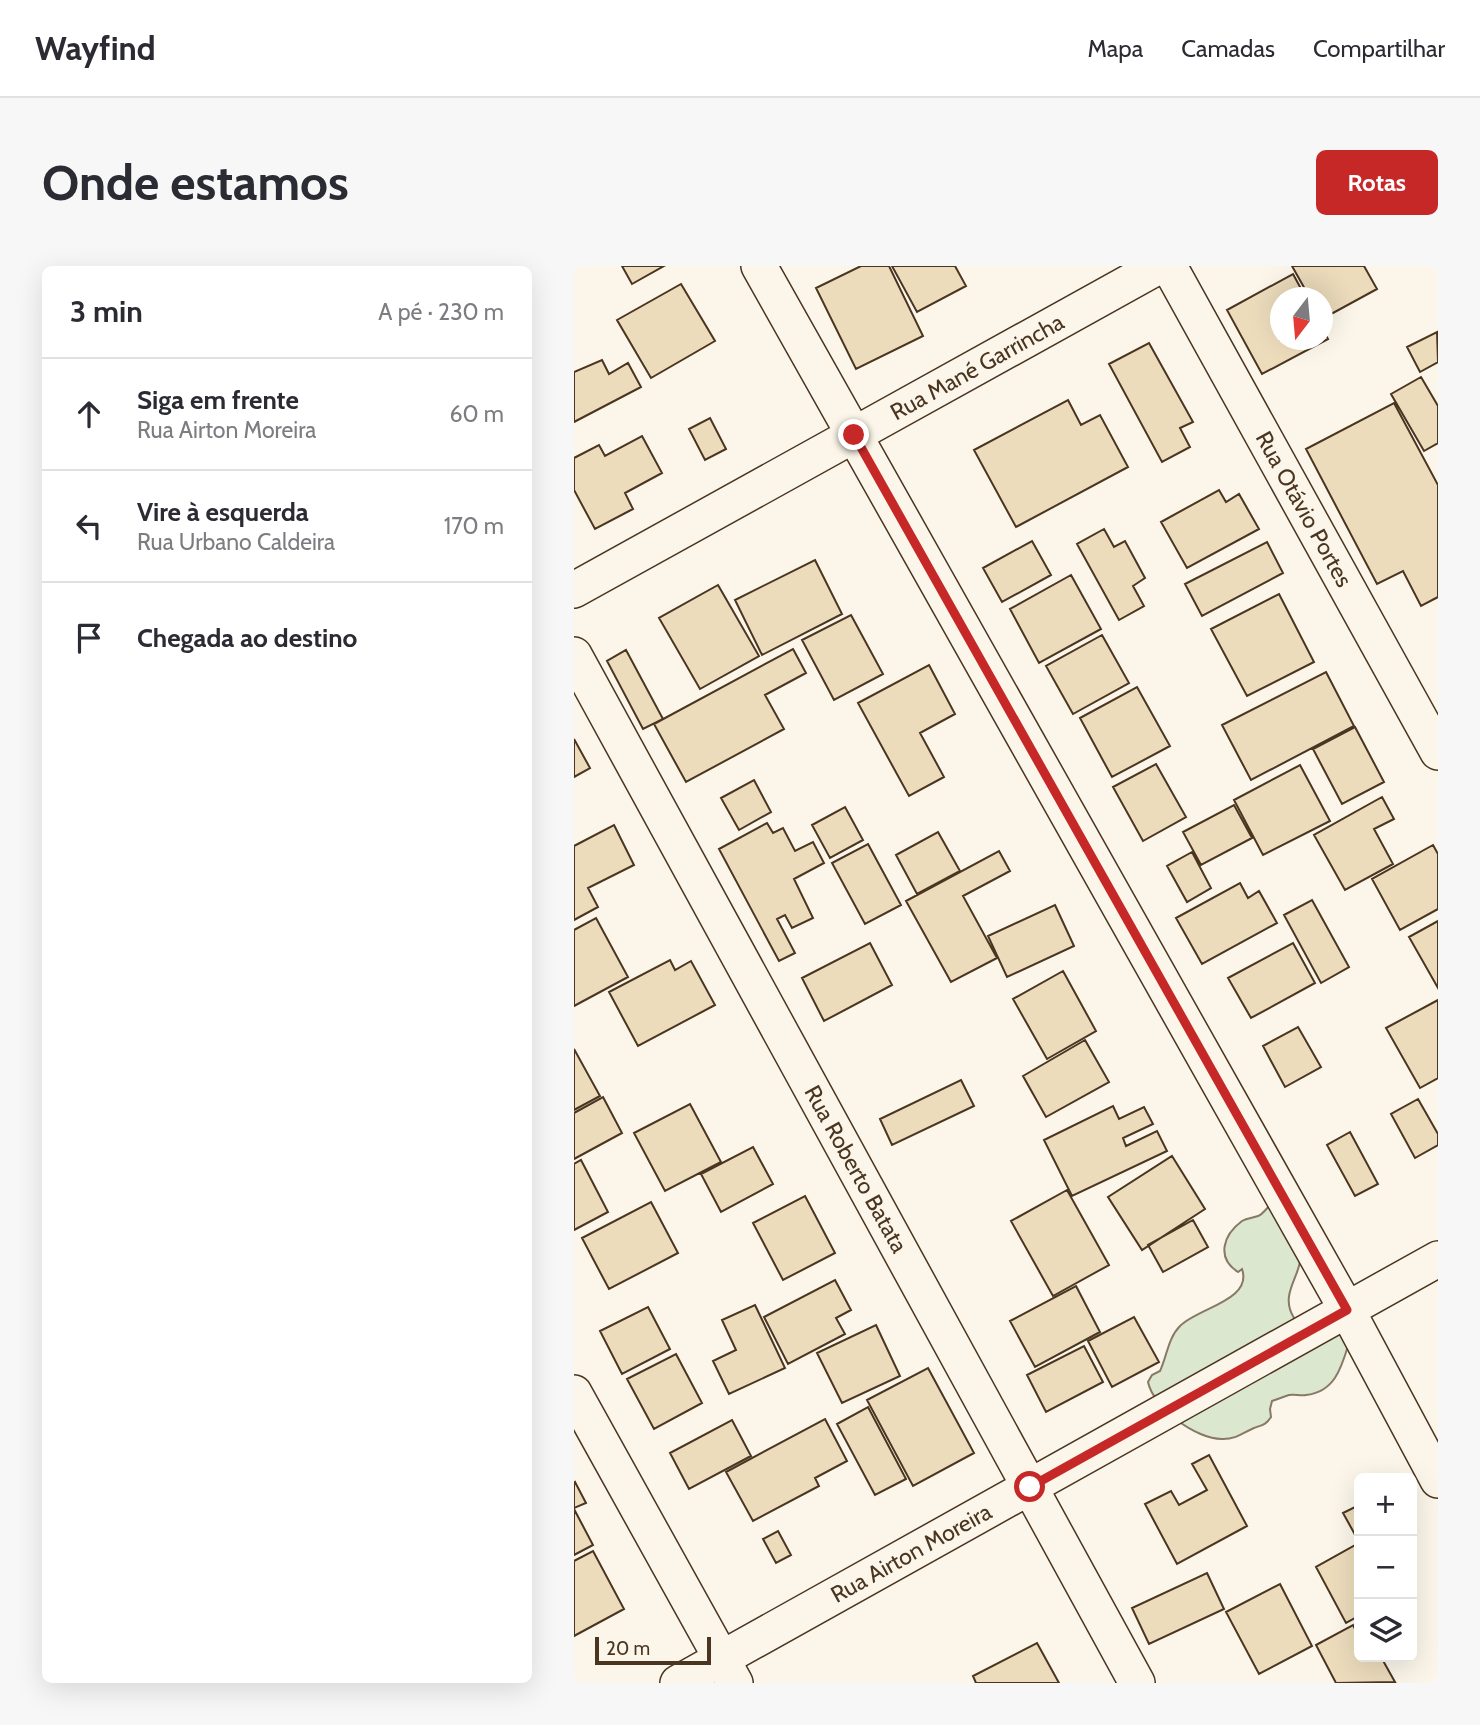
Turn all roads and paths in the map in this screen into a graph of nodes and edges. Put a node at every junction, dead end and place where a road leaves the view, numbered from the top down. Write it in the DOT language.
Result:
graph roads {
  1 [pos="759,266"];
  2 [pos="1159,266"];
  3 [pos="1170,266"];
  4 [pos="854,435"];
  5 [pos="574,590"];
  6 [pos="574,655"];
  7 [pos="1438,752"];
  8 [pos="1438,1259"];
  9 [pos="1347,1310"];
  10 [pos="574,1393"];
  11 [pos="1438,1480"];
  12 [pos="1030,1487"];
  13 [pos="728,1671"];
  14 [pos="678,1683"];
  15 [pos="1138,1683"];
  1 -- 4 [label="street"];
  2 -- 4 [label="street, Rua Mané Garrincha"];
  3 -- 7 [label="street, Rua Otávio Portes"];
  4 -- 5 [label="street, Rua Mané Garrincha"];
  4 -- 9 [label="street"];
  6 -- 12 [label="street, Rua Roberto Batata"];
  8 -- 9 [label="street, Rua Airton Moreira"];
  9 -- 11 [label="street"];
  9 -- 12 [label="street, Rua Airton Moreira"];
  10 -- 13 [label="street"];
  12 -- 13 [label="street, Rua Airton Moreira"];
  12 -- 15 [label="street, Rua Roberto Batata"];
  13 -- 14 [label="street, Rua Airton Moreira"];
}
